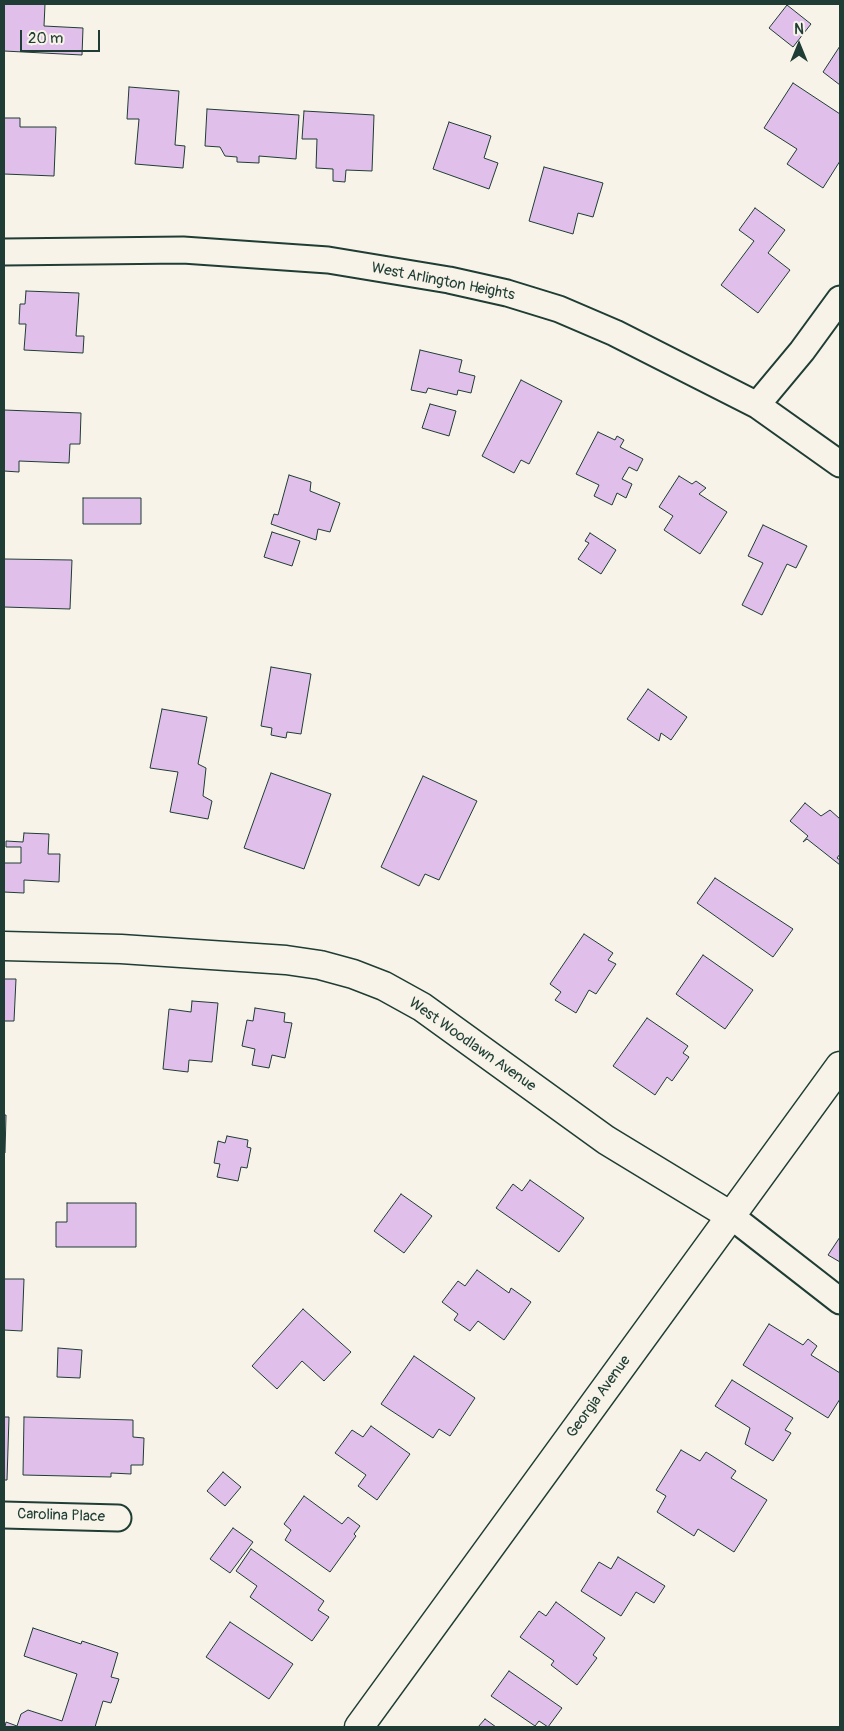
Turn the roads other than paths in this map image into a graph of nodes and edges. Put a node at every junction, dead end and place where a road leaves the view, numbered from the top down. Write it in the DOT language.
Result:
graph roads {
  1 [pos="4,252"];
  2 [pos="840,299"];
  3 [pos="757,405"];
  4 [pos="840,464"];
  5 [pos="4,946"];
  6 [pos="840,1066"];
  7 [pos="731,1216"];
  8 [pos="840,1301"];
  9 [pos="4,1515"];
  10 [pos="118,1518"];
  11 [pos="359,1727"];
  1 -- 3 [label="street, West Arlington Heights"];
  2 -- 3 [label="street"];
  3 -- 4 [label="street, West Arlington Heights"];
  5 -- 7 [label="main road, West Woodlawn Avenue"];
  6 -- 7 [label="main road, Georgia Avenue"];
  7 -- 8 [label="street"];
  7 -- 11 [label="main road, Georgia Avenue"];
  9 -- 10 [label="street, Carolina Place"];
}
